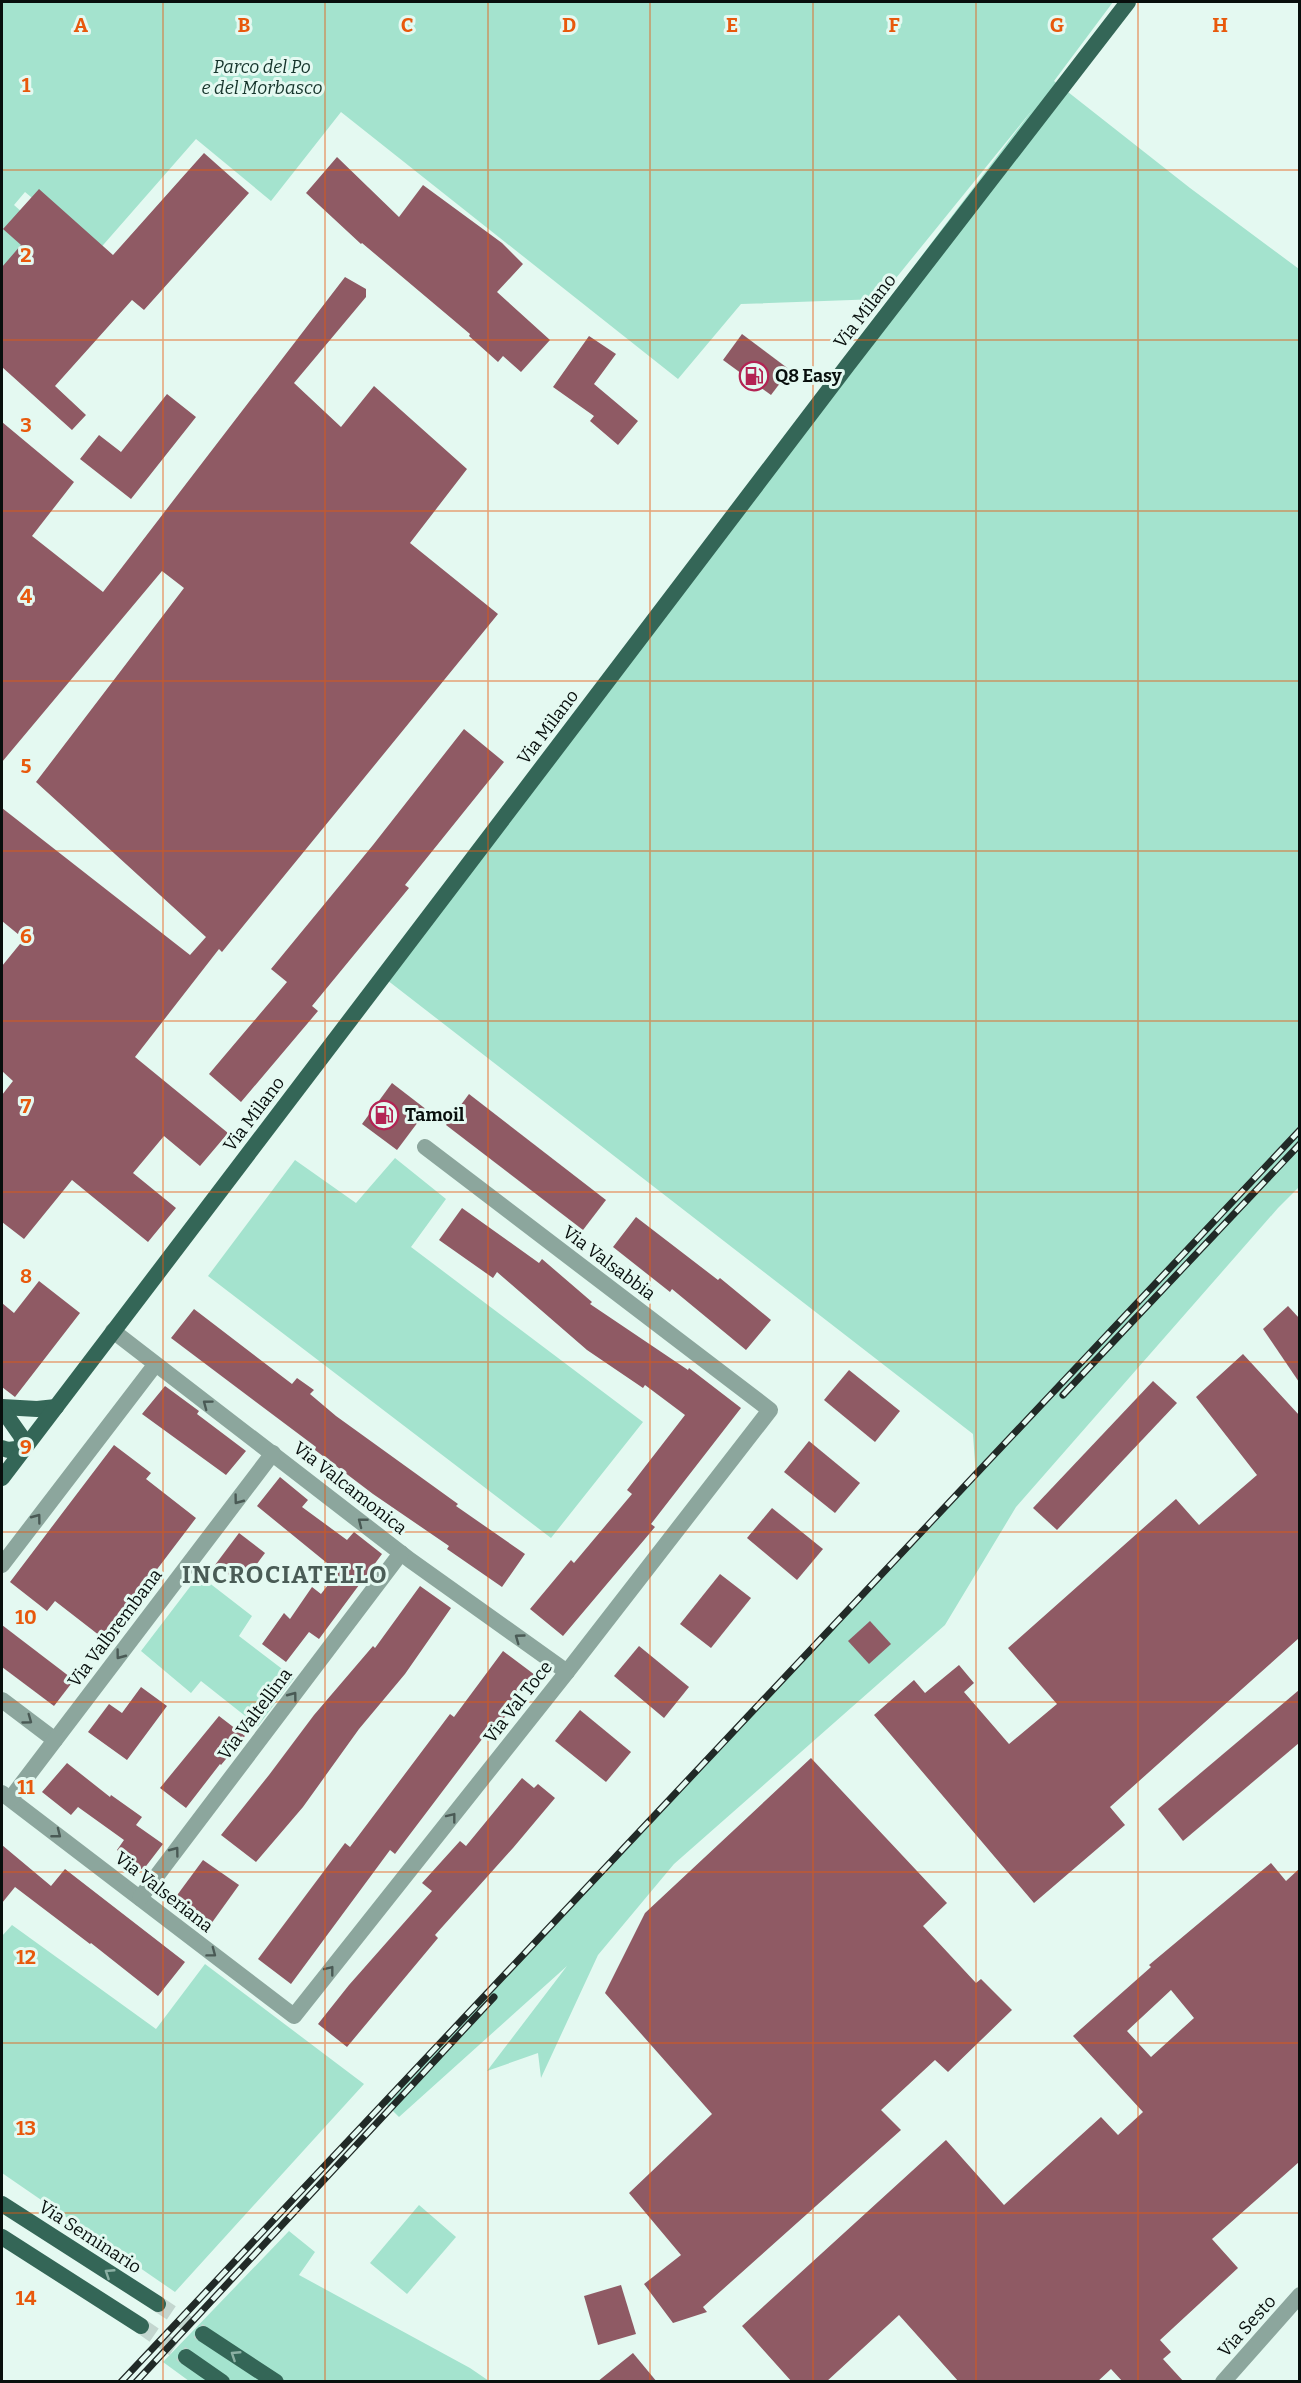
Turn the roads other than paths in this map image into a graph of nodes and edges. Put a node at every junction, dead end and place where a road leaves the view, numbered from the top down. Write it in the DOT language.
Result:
graph roads {
  1 [pos="1128,2"];
  2 [pos="424,1147"];
  3 [pos="113,1331"];
  4 [pos="154,1365"];
  5 [pos="56,1407"];
  6 [pos="2,1408"];
  7 [pos="770,1410"];
  8 [pos="2,1448"];
  9 [pos="24,1448"];
  10 [pos="273,1453"];
  11 [pos="2,1478"];
  12 [pos="401,1553"];
  13 [pos="2,1565"];
  14 [pos="567,1672"];
  15 [pos="2,1700"];
  16 [pos="55,1740"];
  17 [pos="6,1795"];
  18 [pos="140,1898"];
  19 [pos="294,2016"];
  20 [pos="2,2204"];
  21 [pos="2,2237"];
  22 [pos="1299,2295"];
  23 [pos="158,2304"];
  24 [pos="141,2326"];
  25 [pos="203,2334"];
  26 [pos="186,2357"];
  27 [pos="222,2382"];
  28 [pos="276,2382"];
  29 [pos="1223,2382"];
  1 -- 3 [label="main road, Via Milano"];
  2 -- 7 [label="street, Via Valsabbia"];
  3 -- 4 [label="street, Via Valcamonica"];
  3 -- 5 [label="main road, Via Milano"];
  10 -- 4 [label="street, Via Valcamonica, one-way"];
  13 -- 4 [label="street, one-way"];
  5 -- 6 [label="main road"];
  5 -- 9 [label="main road, Via Milano"];
  6 -- 9 [label="main road"];
  7 -- 14 [label="street, Via Val Toce"];
  8 -- 9 [label="main road"];
  9 -- 11 [label="main road, Via Milano"];
  12 -- 10 [label="street, Via Valcamonica, one-way"];
  10 -- 16 [label="street, Via Valbrembana, one-way"];
  14 -- 12 [label="street, Via Valcamonica, one-way"];
  18 -- 12 [label="street, Via Valtellina, one-way"];
  19 -- 14 [label="street, Via Val Toce, one-way"];
  15 -- 16 [label="street, one-way"];
  16 -- 17 [label="street, Via Valbrembana"];
  17 -- 18 [label="street, Via Valseriana, one-way"];
  18 -- 19 [label="street, Via Valseriana, one-way"];
  23 -- 20 [label="main road, Via Seminario, one-way"];
  21 -- 24 [label="main road"];
  22 -- 29 [label="street, Via Sesto"];
  28 -- 25 [label="main road, one-way"];
  26 -- 27 [label="main road"];
}
